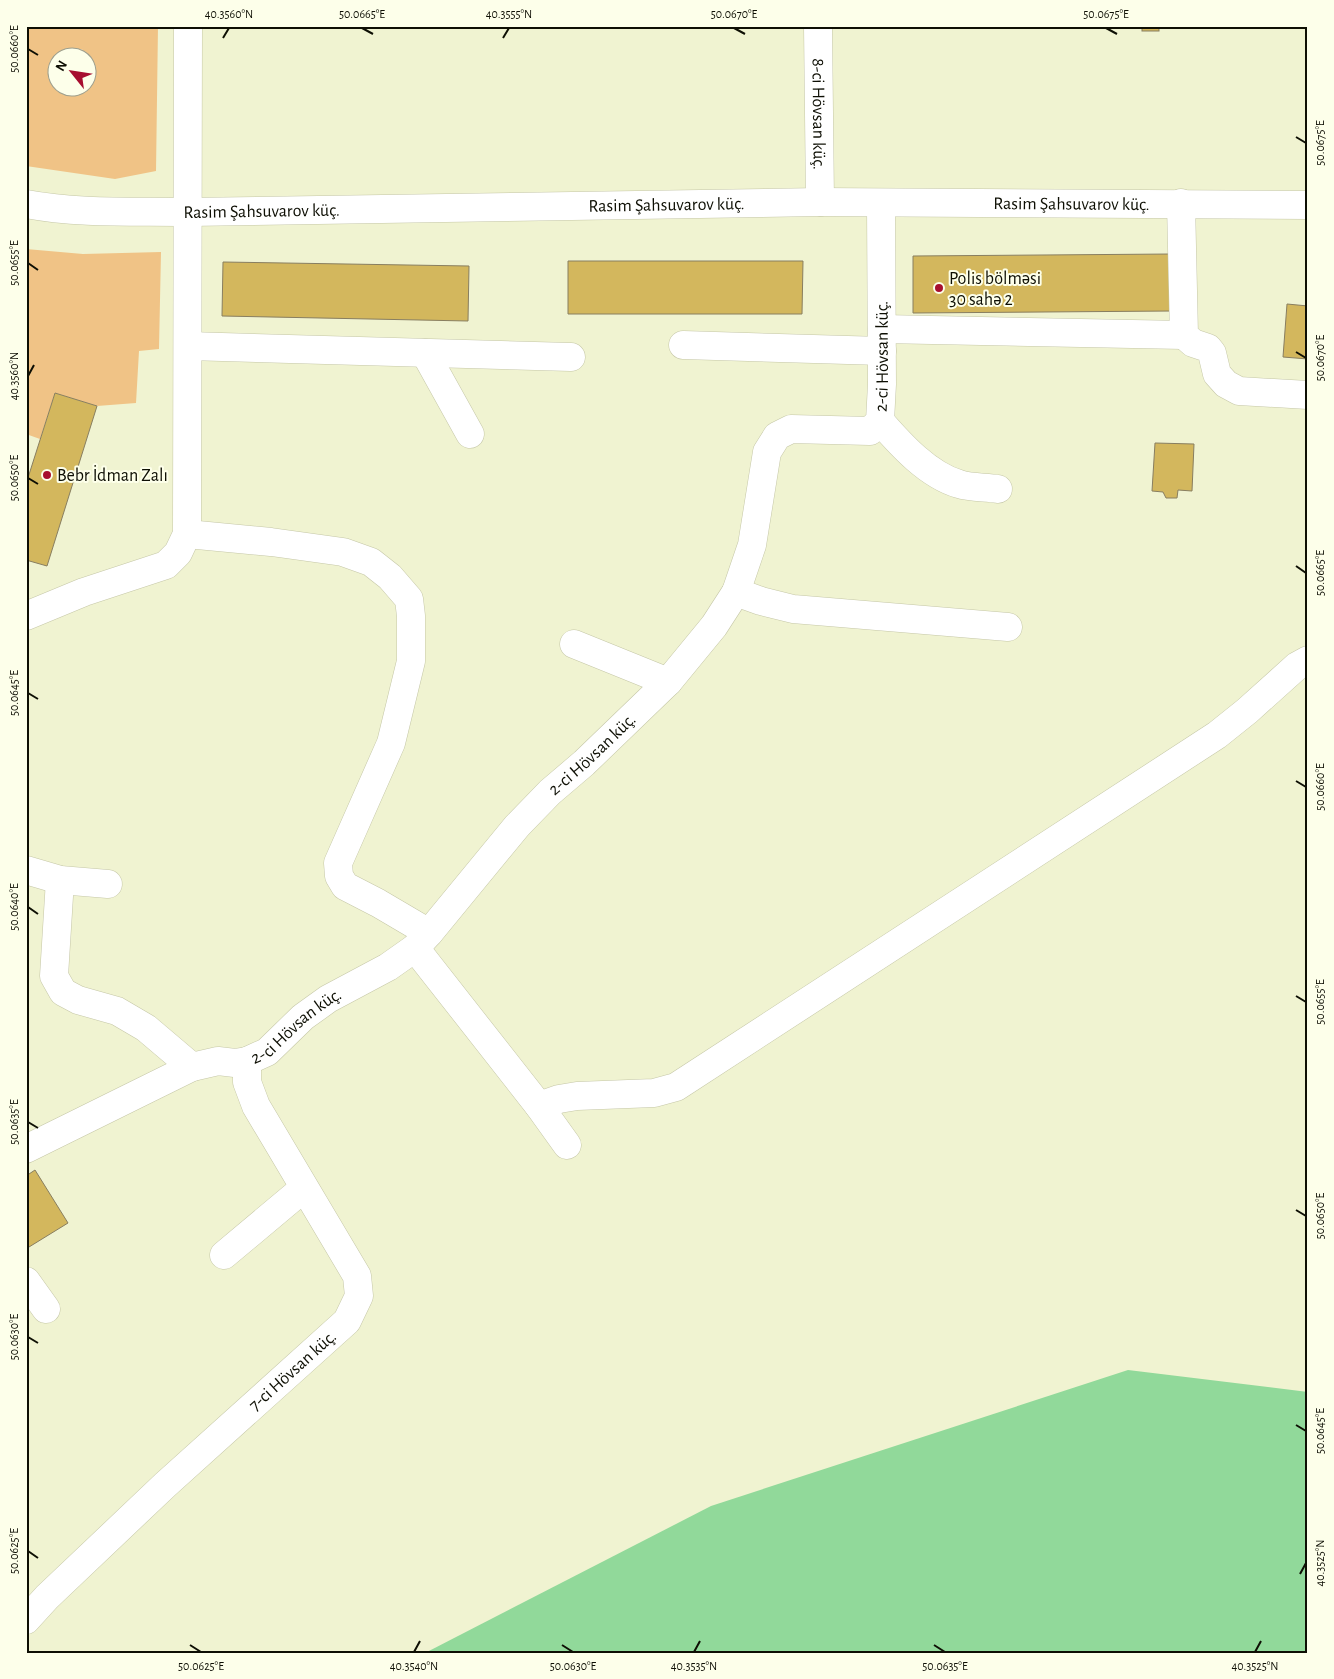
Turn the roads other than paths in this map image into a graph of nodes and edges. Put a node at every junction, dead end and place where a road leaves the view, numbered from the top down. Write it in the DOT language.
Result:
graph roads {
  1 [pos="188,26"];
  2 [pos="818,26"];
  3 [pos="820,202"];
  4 [pos="881,203"];
  5 [pos="1181,203"];
  6 [pos="26,204"];
  7 [pos="1308,205"];
  8 [pos="188,212"];
  9 [pos="1184,335"];
  10 [pos="882,340"];
  11 [pos="683,345"];
  12 [pos="188,346"];
  13 [pos="426,353"];
  14 [pos="570,357"];
  15 [pos="1308,395"];
  16 [pos="880,421"];
  17 [pos="470,434"];
  18 [pos="998,489"];
  19 [pos="187,534"];
  20 [pos="736,592"];
  21 [pos="26,616"];
  22 [pos="1008,627"];
  23 [pos="574,644"];
  24 [pos="1308,660"];
  25 [pos="668,682"];
  26 [pos="26,870"];
  27 [pos="60,880"];
  28 [pos="108,884"];
  29 [pos="422,941"];
  30 [pos="247,1061"];
  31 [pos="192,1067"];
  32 [pos="540,1106"];
  33 [pos="567,1145"];
  34 [pos="26,1149"];
  35 [pos="304,1188"];
  36 [pos="224,1254"];
  37 [pos="26,1281"];
  38 [pos="46,1309"];
  39 [pos="26,1620"];
  1 -- 8 [label="street"];
  2 -- 3 [label="street, 8-ci Hövsan küç."];
  3 -- 4 [label="street, Rasim Şahsuvarov küç."];
  3 -- 8 [label="street, Rasim Şahsuvarov küç."];
  4 -- 5 [label="street, Rasim Şahsuvarov küç."];
  4 -- 10 [label="street, 2-ci Hövsan küç."];
  5 -- 7 [label="street, Rasim Şahsuvarov küç."];
  5 -- 9 [label="street"];
  6 -- 8 [label="street, Rasim Şahsuvarov küç."];
  8 -- 12 [label="street"];
  9 -- 10 [label="street"];
  9 -- 15 [label="street"];
  10 -- 11 [label="street"];
  10 -- 16 [label="street, 2-ci Hövsan küç."];
  12 -- 13 [label="street"];
  12 -- 19 [label="street"];
  13 -- 14 [label="street"];
  13 -- 17 [label="street"];
  16 -- 18 [label="street"];
  16 -- 20 [label="street, 2-ci Hövsan küç."];
  19 -- 21 [label="street"];
  19 -- 29 [label="street"];
  20 -- 22 [label="street"];
  20 -- 25 [label="street, 2-ci Hövsan küç."];
  23 -- 25 [label="street"];
  24 -- 32 [label="street"];
  25 -- 29 [label="street, 2-ci Hövsan küç."];
  26 -- 27 [label="street"];
  27 -- 28 [label="street"];
  27 -- 31 [label="street"];
  29 -- 30 [label="street, 2-ci Hövsan küç."];
  29 -- 32 [label="street"];
  30 -- 31 [label="street, 2-ci Hövsan küç."];
  30 -- 35 [label="street, 7-ci Hövsan küç."];
  31 -- 34 [label="street, 2-ci Hövsan küç."];
  32 -- 33 [label="street"];
  35 -- 36 [label="street"];
  35 -- 39 [label="street, 7-ci Hövsan küç."];
  37 -- 38 [label="street"];
}
